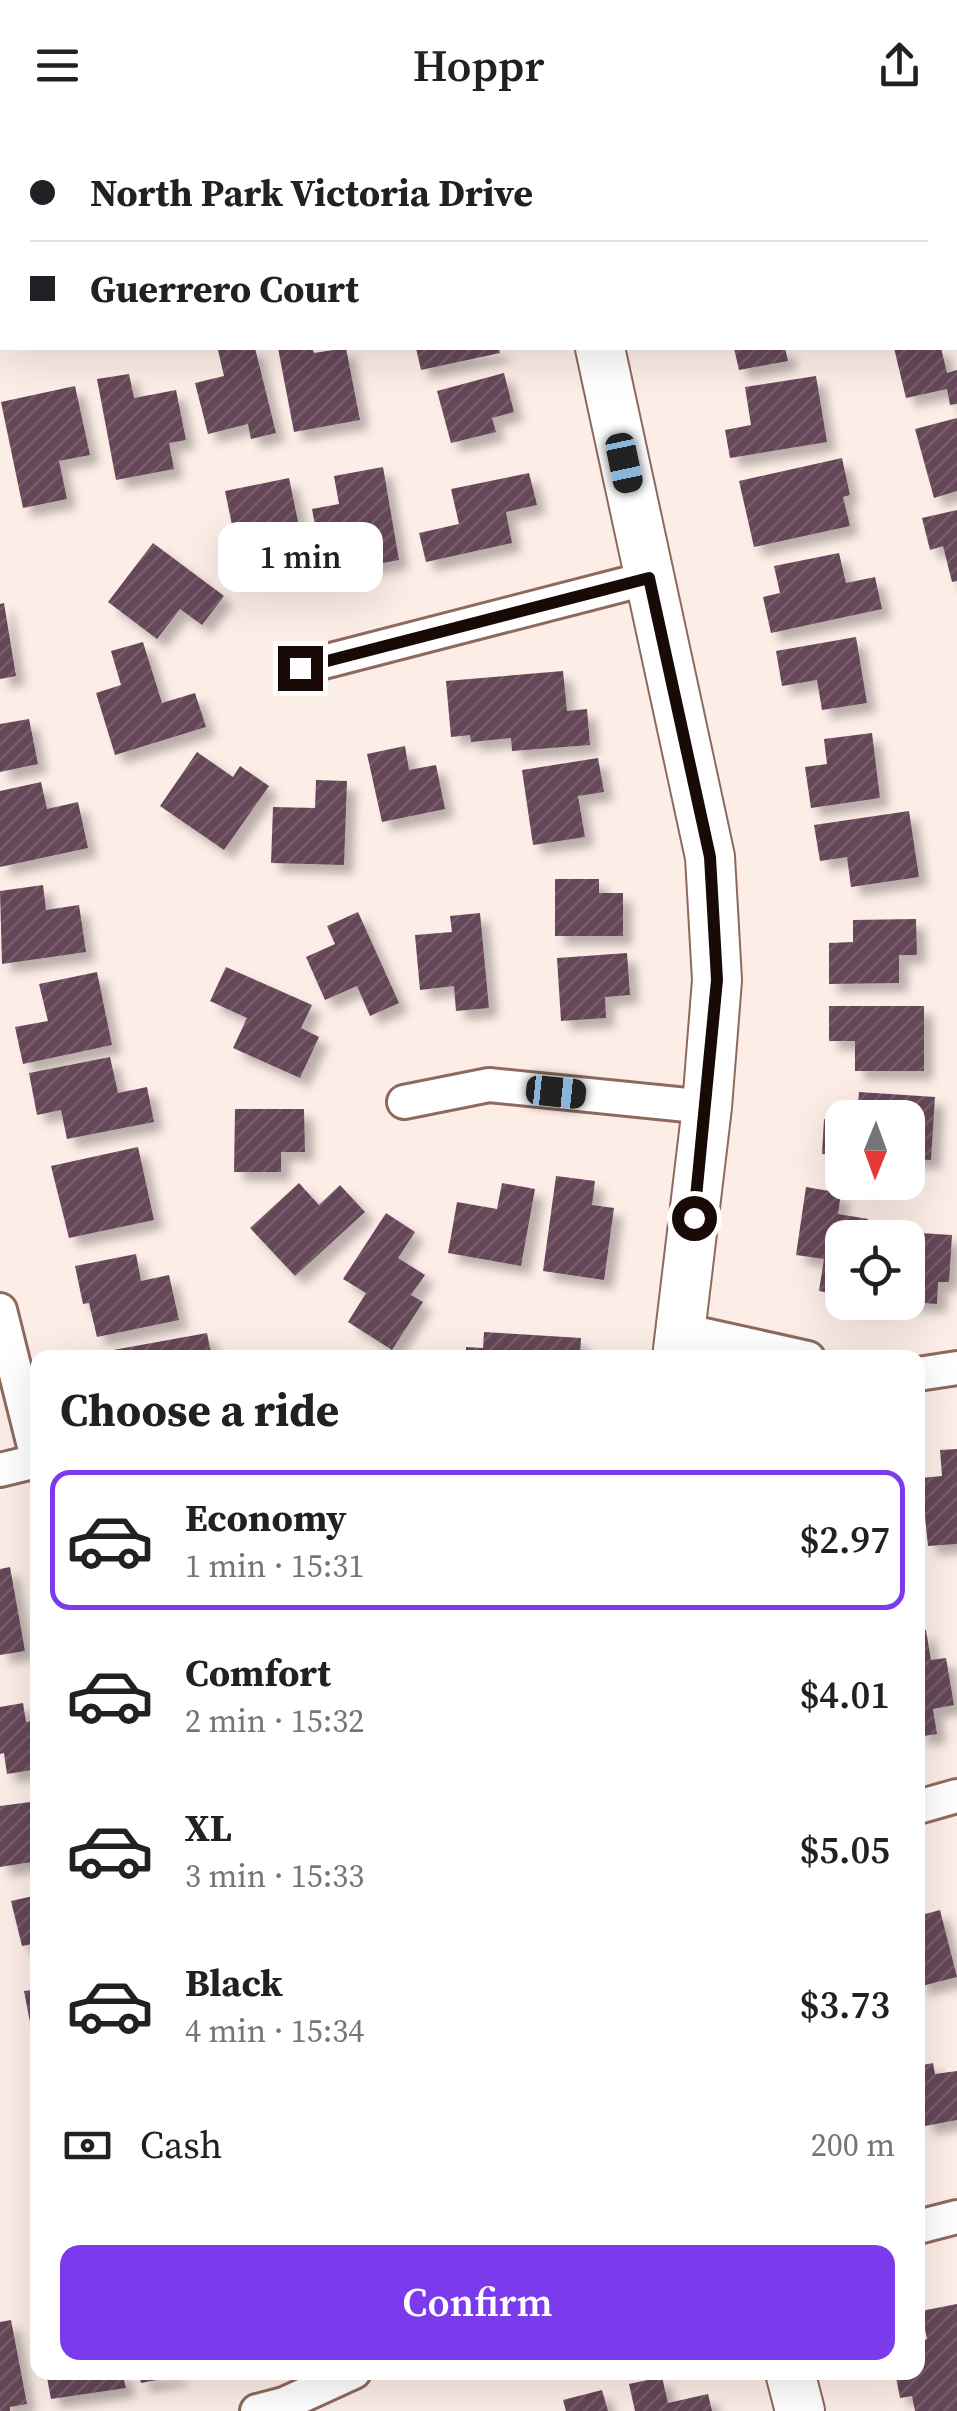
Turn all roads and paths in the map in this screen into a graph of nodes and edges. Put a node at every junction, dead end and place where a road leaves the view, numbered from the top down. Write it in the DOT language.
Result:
graph roads {
  1 [pos="600,350"];
  2 [pos="649,578"];
  3 [pos="300,668"];
  4 [pos="404,1102"];
  5 [pos="708,1107"];
  6 [pos="0,1310"];
  7 [pos="679,1344"];
  8 [pos="734,1350"];
  9 [pos="957,1368"];
  10 [pos="925,1373"];
  11 [pos="30,1433"];
  12 [pos="30,1464"];
  13 [pos="0,1470"];
  14 [pos="957,1796"];
  15 [pos="925,1804"];
  16 [pos="957,2216"];
  17 [pos="925,2225"];
  18 [pos="327,2380"];
  19 [pos="792,2380"];
  20 [pos="272,2396"];
  21 [pos="800,2411"];
  1 -- 2 [label="main road"];
  2 -- 3 [label="street"];
  2 -- 5 [label="main road"];
  4 -- 5 [label="street"];
  5 -- 7 [label="main road"];
  6 -- 11 [label="street"];
  7 -- 8 [label="street"];
  9 -- 10 [label="street"];
  12 -- 13 [label="street"];
  14 -- 15 [label="street"];
  16 -- 17 [label="street"];
  18 -- 20 [label="street"];
  19 -- 21 [label="main road"];
}
